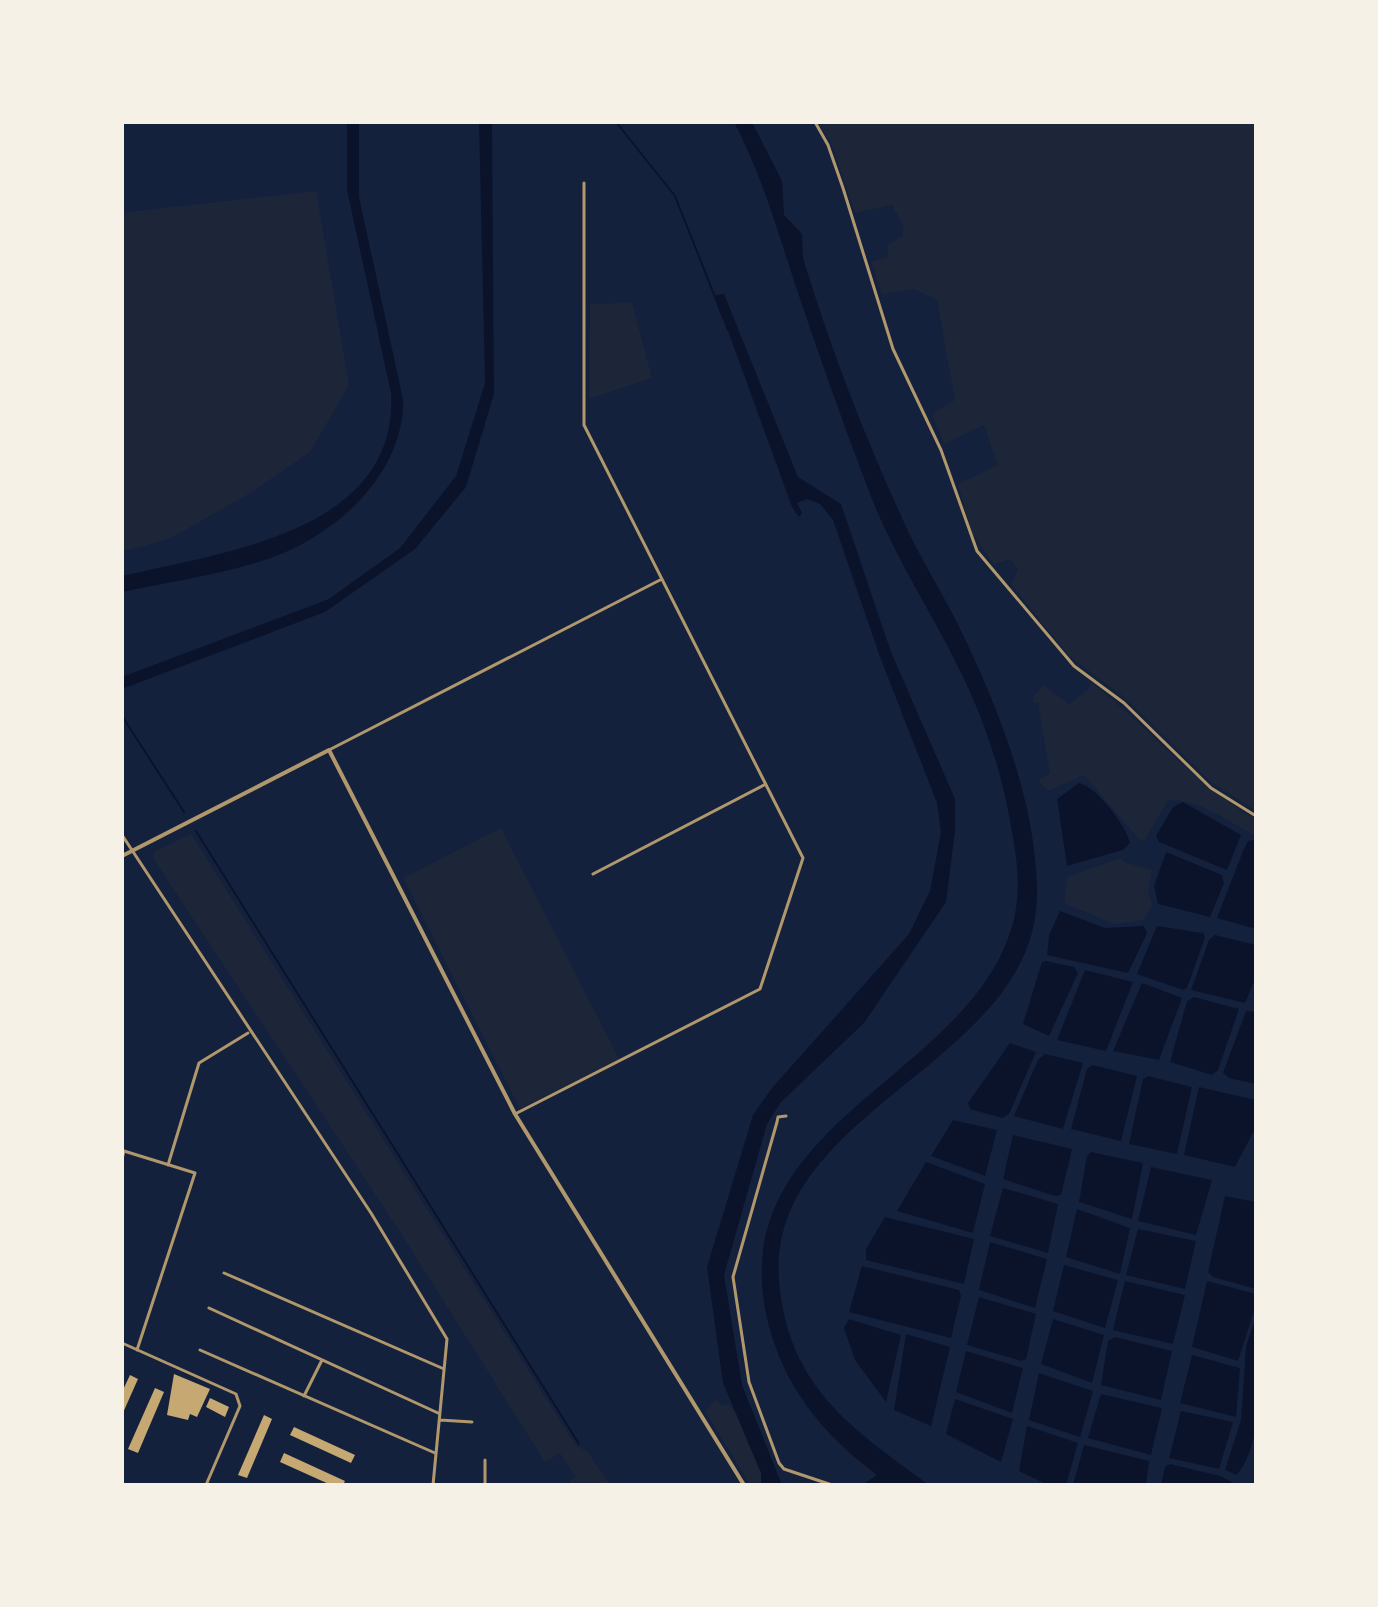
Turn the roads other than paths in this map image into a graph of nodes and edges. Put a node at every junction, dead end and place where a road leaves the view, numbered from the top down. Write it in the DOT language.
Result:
graph roads {
  1 [pos="815,122"];
  2 [pos="584,183"];
  3 [pos="661,579"];
  4 [pos="329,750"];
  5 [pos="765,785"];
  6 [pos="1256,816"];
  7 [pos="122,835"];
  8 [pos="132,851"];
  9 [pos="122,856"];
  10 [pos="593,874"];
  11 [pos="249,1032"];
  12 [pos="515,1114"];
  13 [pos="786,1116"];
  14 [pos="122,1159"];
  15 [pos="168,1165"];
  16 [pos="224,1273"];
  17 [pos="209,1308"];
  18 [pos="122,1343"];
  19 [pos="137,1350"];
  20 [pos="200,1350"];
  21 [pos="322,1360"];
  22 [pos="444,1369"];
  23 [pos="304,1396"];
  24 [pos="440,1414"];
  25 [pos="439,1420"];
  26 [pos="472,1422"];
  27 [pos="436,1454"];
  28 [pos="485,1460"];
  29 [pos="206,1485"];
  30 [pos="433,1485"];
  31 [pos="485,1485"];
  32 [pos="744,1485"];
  33 [pos="832,1485"];
  1 -- 6 [label="street"];
  2 -- 3 [label="street"];
  3 -- 4 [label="street"];
  3 -- 5 [label="street"];
  4 -- 8 [label="street"];
  4 -- 12 [label="street"];
  5 -- 10 [label="street"];
  5 -- 12 [label="street"];
  7 -- 8 [label="street"];
  8 -- 9 [label="street"];
  8 -- 11 [label="street"];
  11 -- 15 [label="street"];
  11 -- 22 [label="street"];
  12 -- 32 [label="street"];
  13 -- 33 [label="street"];
  14 -- 15 [label="street"];
  15 -- 19 [label="street"];
  16 -- 22 [label="street"];
  17 -- 21 [label="street"];
  18 -- 19 [label="street"];
  19 -- 29 [label="street"];
  20 -- 23 [label="street"];
  21 -- 23 [label="street"];
  21 -- 24 [label="street"];
  22 -- 24 [label="street"];
  23 -- 27 [label="street"];
  24 -- 25 [label="street"];
  25 -- 26 [label="street"];
  25 -- 27 [label="street"];
  27 -- 30 [label="street"];
  28 -- 31 [label="street"];
}
